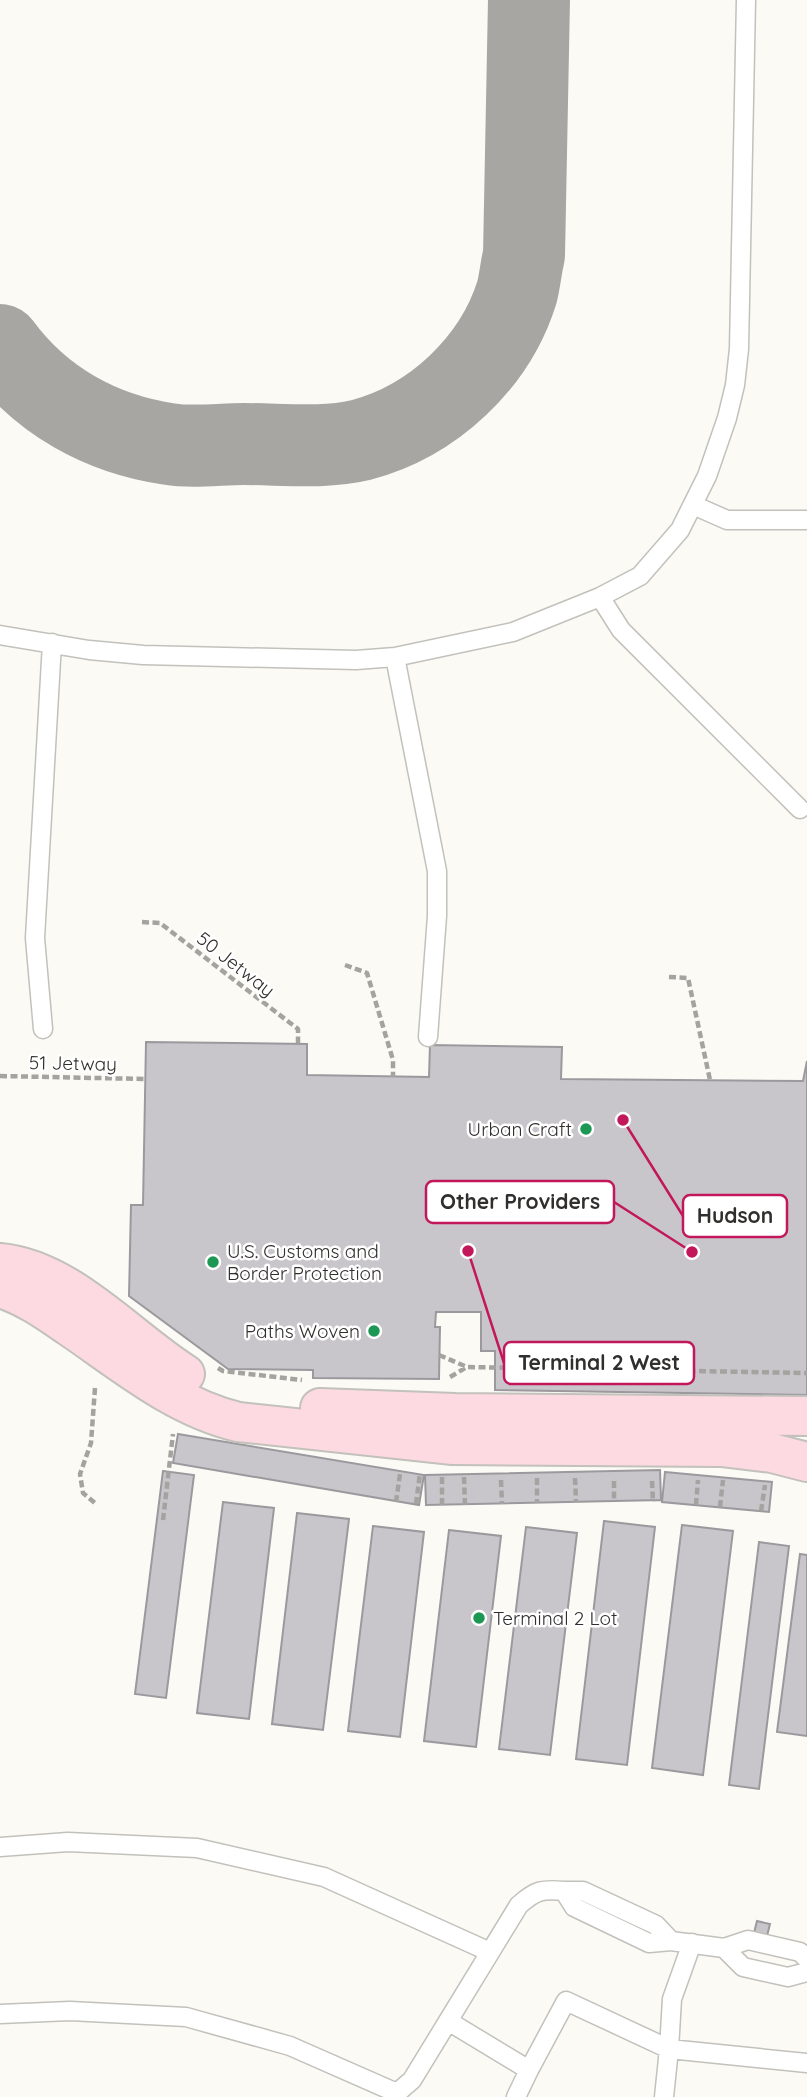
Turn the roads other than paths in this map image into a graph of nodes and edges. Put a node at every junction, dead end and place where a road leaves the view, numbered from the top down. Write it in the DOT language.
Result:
graph roads {
  1 [pos="746,0"];
  2 [pos="693,505"];
  3 [pos="807,520"];
  4 [pos="600,597"];
  5 [pos="0,635"];
  6 [pos="52,643"];
  7 [pos="395,657"];
  8 [pos="800,809"];
  9 [pos="43,1029"];
  10 [pos="428,1037"];
  11 [pos="0,1263"];
  12 [pos="0,1288"];
  13 [pos="807,1416"];
  14 [pos="807,1462"];
  15 [pos="0,1847"];
  16 [pos="692,1943"];
  17 [pos="723,1948"];
  18 [pos="490,1952"];
  19 [pos="807,1959"];
  20 [pos="807,1972"];
  21 [pos="0,2014"];
  22 [pos="448,2021"];
  23 [pos="669,2049"];
  24 [pos="807,2063"];
  25 [pos="529,2070"];
  26 [pos="516,2097"];
  27 [pos="664,2097"];
  1 -- 2 [label="lane"];
  2 -- 3 [label="lane"];
  2 -- 4 [label="lane"];
  4 -- 7 [label="lane"];
  4 -- 8 [label="lane"];
  5 -- 6 [label="lane"];
  6 -- 7 [label="lane"];
  6 -- 9 [label="lane"];
  7 -- 10 [label="lane"];
  11 -- 13 [label="main road"];
  12 -- 14 [label="main road"];
  15 -- 18 [label="lane"];
  16 -- 17 [label="lane"];
  16 -- 18 [label="lane"];
  16 -- 23 [label="lane"];
  17 -- 19 [label="lane"];
  17 -- 20 [label="lane"];
  18 -- 22 [label="lane"];
  21 -- 22 [label="lane"];
  22 -- 25 [label="lane"];
  23 -- 24 [label="lane"];
  23 -- 25 [label="lane"];
  23 -- 27 [label="lane"];
  25 -- 26 [label="lane"];
}
